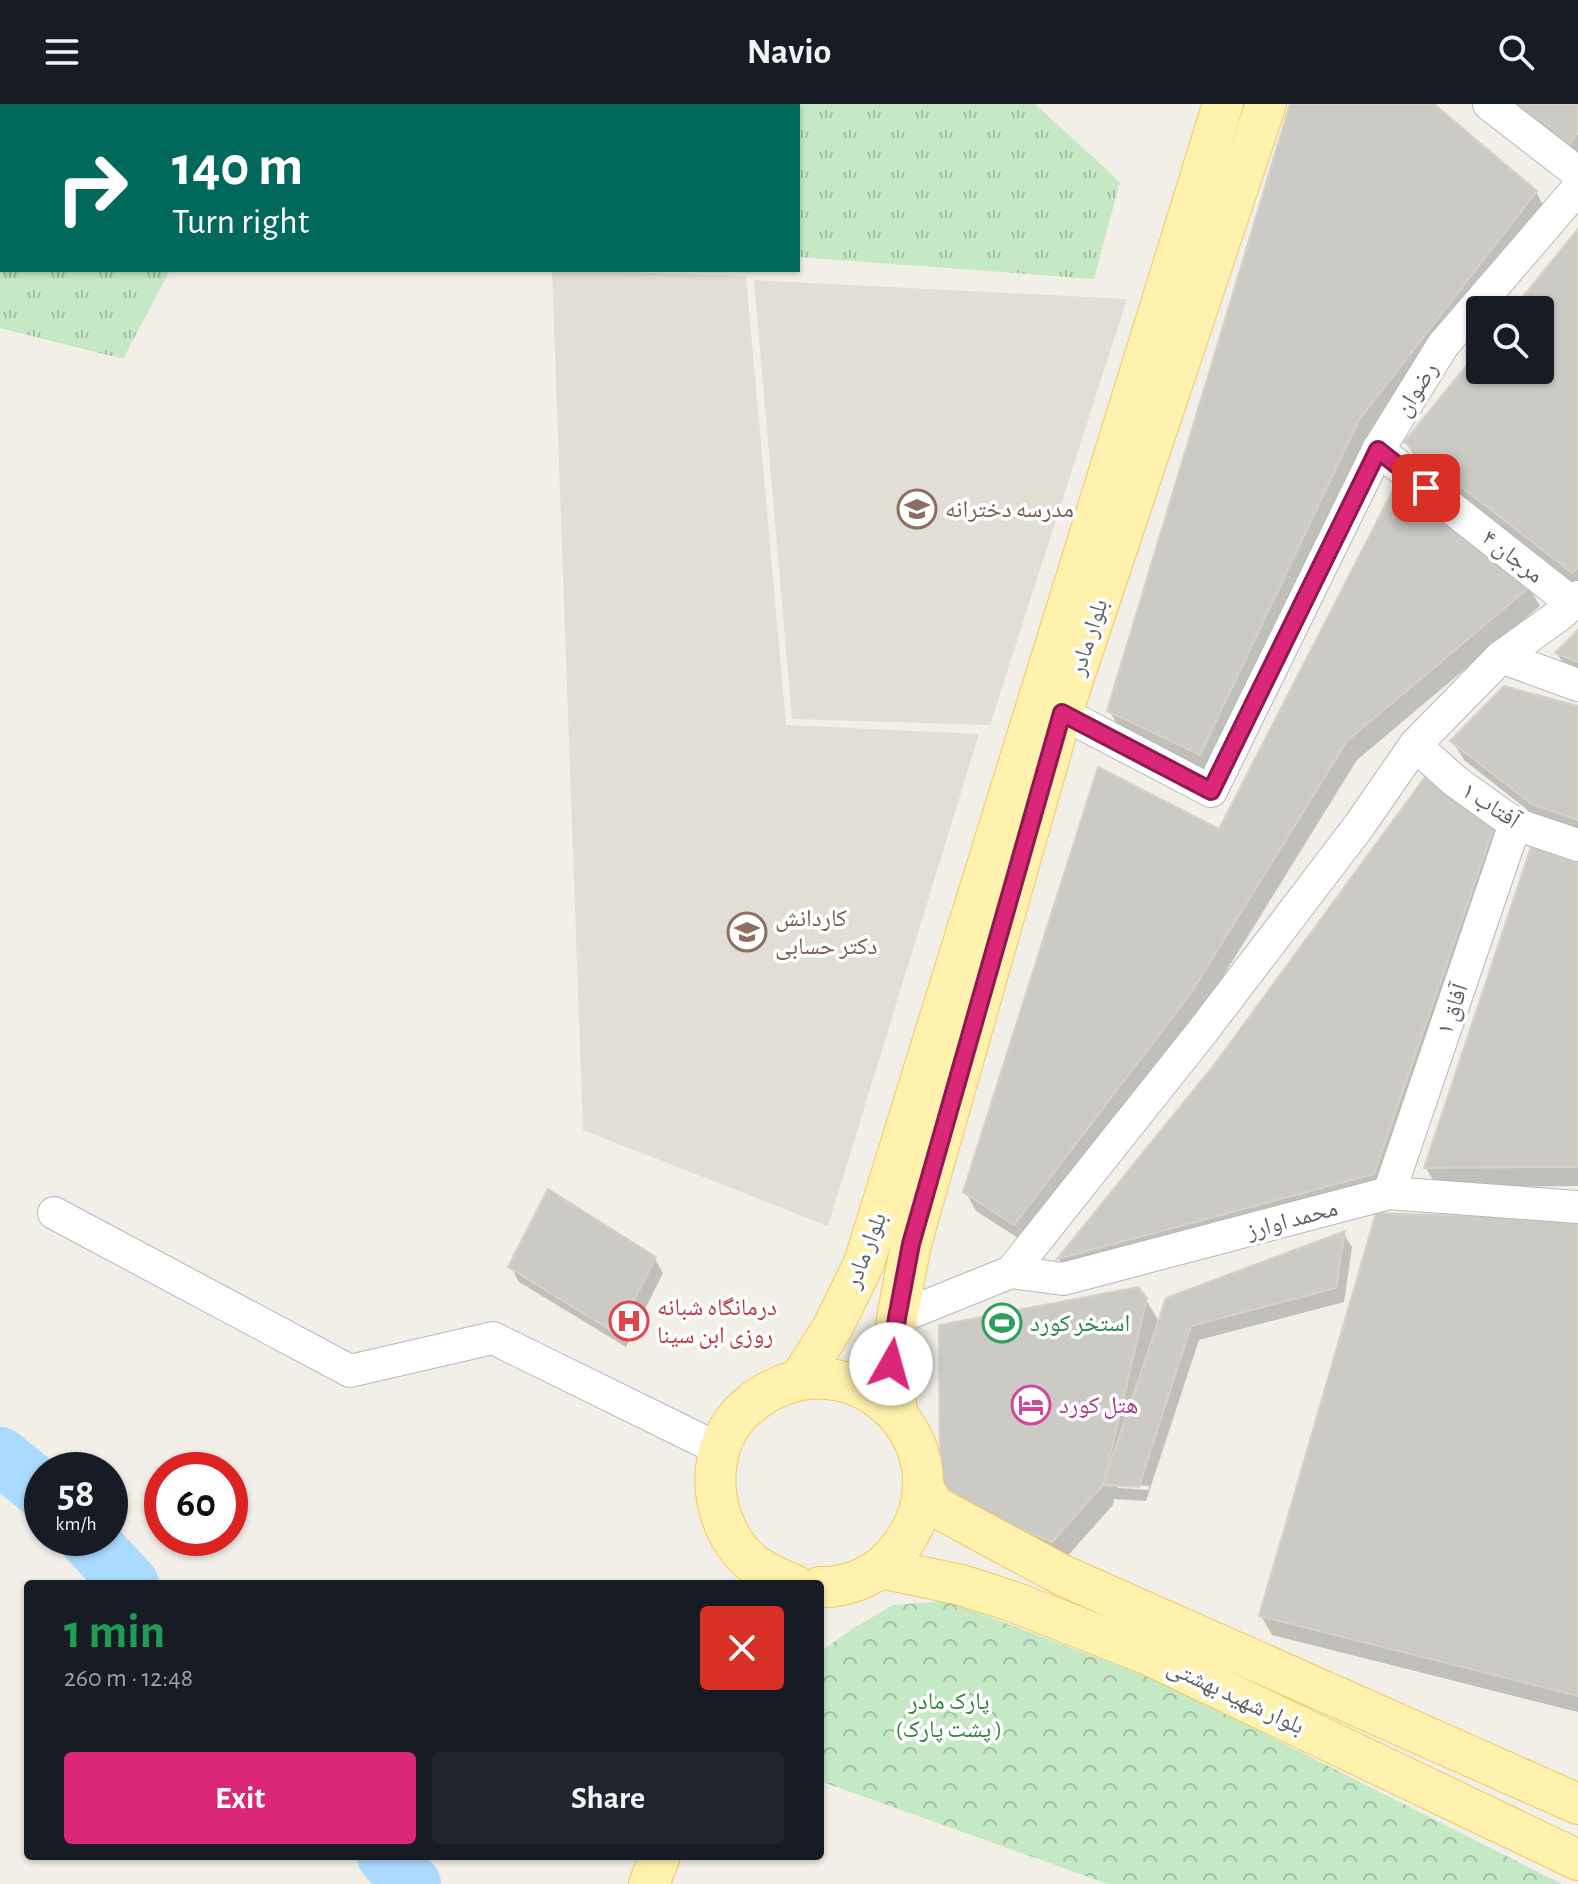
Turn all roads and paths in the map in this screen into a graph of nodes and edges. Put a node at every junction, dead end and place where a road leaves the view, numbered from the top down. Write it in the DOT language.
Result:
graph roads {
  1 [pos="1223,104"];
  2 [pos="1266,104"];
  3 [pos="1489,104"];
  4 [pos="1578,173"];
  5 [pos="1578,188"];
  6 [pos="1378,450"];
  7 [pos="1575,600"];
  8 [pos="1501,657"];
  9 [pos="1578,685"];
  10 [pos="1062,713"];
  11 [pos="1415,745"];
  12 [pos="1515,824"];
  13 [pos="1578,845"];
  14 [pos="1389,1193"];
  15 [pos="1578,1207"];
  16 [pos="54,1213"];
  17 [pos="1011,1272"];
  18 [pos="897,1318"];
  19 [pos="800,1379"];
  20 [pos="897,1412"];
  21 [pos="721,1450"];
  22 [pos="924,1489"];
  23 [pos="724,1528"];
  24 [pos="870,1574"];
  25 [pos="732,1580"];
  26 [pos="782,1580"];
  27 [pos="824,1587"];
  28 [pos="824,1607"];
  29 [pos="1578,1804"];
  30 [pos="658,1860"];
  31 [pos="679,1860"];
  32 [pos="1578,1860"];
  33 [pos="649,1884"];
  34 [pos="670,1884"];
  1 -- 19 [label="main road, بلوار مادر"];
  2 -- 10 [label="main road, بلوار مادر"];
  3 -- 4 [label="street"];
  5 -- 6 [label="street, رضوان"];
  6 -- 7 [label="street, مرجان ۴"];
  6 -- 10 [label="street, رضوان"];
  7 -- 8 [label="street"];
  8 -- 9 [label="street"];
  8 -- 11 [label="street"];
  10 -- 18 [label="main road, بلوار مادر"];
  11 -- 12 [label="street, آفتاب ۱"];
  11 -- 17 [label="street"];
  12 -- 13 [label="street, آفتاب ۱"];
  12 -- 14 [label="street, آفاق ۱"];
  14 -- 15 [label="street, محمد اوارز"];
  14 -- 17 [label="street, محمد اوارز"];
  16 -- 21 [label="street"];
  17 -- 18 [label="street"];
  18 -- 20 [label="main road, بلوار مادر"];
  19 -- 20 [label="main road"];
  19 -- 21 [label="main road"];
  20 -- 22 [label="main road"];
  21 -- 23 [label="main road"];
  22 -- 24 [label="main road"];
  22 -- 29 [label="main road, بلوار شهید بهشتی"];
  23 -- 25 [label="main road"];
  23 -- 26 [label="main road"];
  24 -- 27 [label="main road"];
  24 -- 28 [label="main road"];
  24 -- 32 [label="main road, بلوار شهید بهشتی"];
  30 -- 33 [label="main road"];
  31 -- 34 [label="main road"];
}
